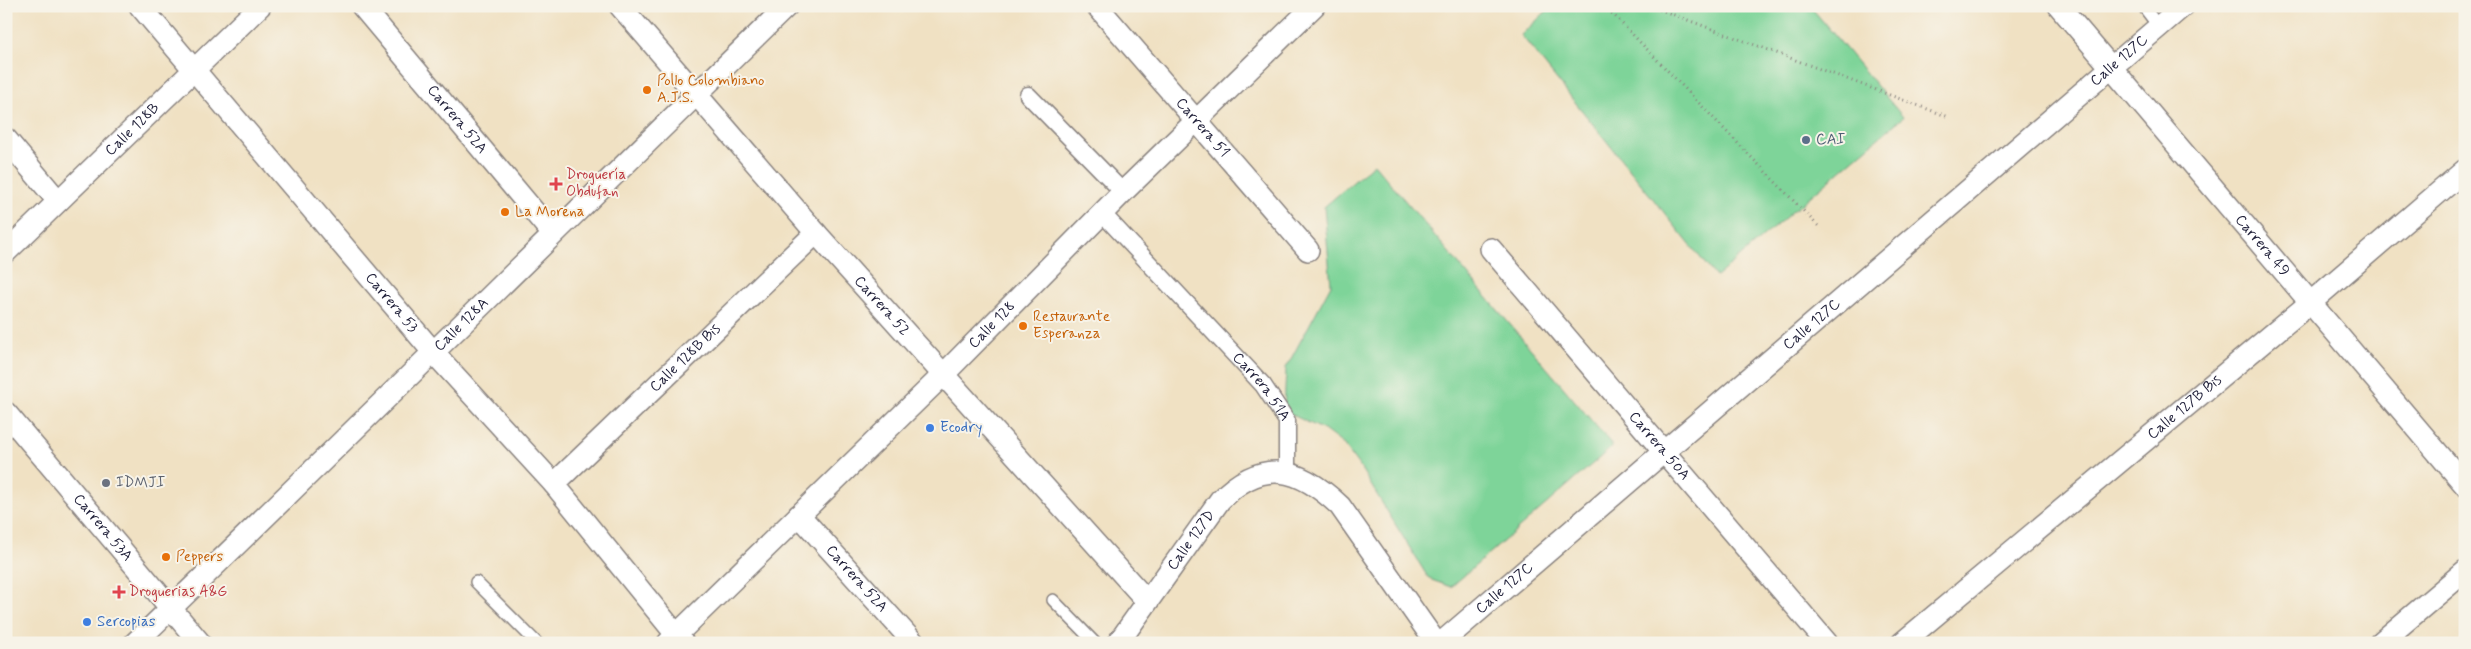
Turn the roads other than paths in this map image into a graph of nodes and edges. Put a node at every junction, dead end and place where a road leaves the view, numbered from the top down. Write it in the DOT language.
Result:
graph roads {
  1 [pos="140,6"];
  2 [pos="260,6"];
  3 [pos="362,6"];
  4 [pos="620,6"];
  5 [pos="787,6"];
  6 [pos="1097,6"];
  7 [pos="1314,6"];
  8 [pos="2059,6"];
  9 [pos="2143,6"];
  10 [pos="2183,6"];
  11 [pos="2159,27"];
  12 [pos="2111,67"];
  13 [pos="194,70"];
  14 [pos="697,94"];
  15 [pos="1028,95"];
  16 [pos="1196,122"];
  17 [pos="6,139"];
  18 [pos="2465,170"];
  19 [pos="1123,192"];
  20 [pos="58,201"];
  21 [pos="1102,213"];
  22 [pos="816,232"];
  23 [pos="552,233"];
  24 [pos="1491,249"];
  25 [pos="1308,250"];
  26 [pos="6,252"];
  27 [pos="2310,303"];
  28 [pos="434,353"];
  29 [pos="943,375"];
  30 [pos="6,413"];
  31 [pos="1664,452"];
  32 [pos="1287,474"];
  33 [pos="554,484"];
  34 [pos="2465,485"];
  35 [pos="799,515"];
  36 [pos="2465,571"];
  37 [pos="476,582"];
  38 [pos="1053,600"];
  39 [pos="1147,601"];
  40 [pos="170,609"];
  41 [pos="676,640"];
  42 [pos="135,643"];
  43 [pos="200,643"];
  44 [pos="536,643"];
  45 [pos="914,643"];
  46 [pos="1095,643"];
  47 [pos="1118,643"];
  48 [pos="1436,643"];
  49 [pos="1441,643"];
  50 [pos="1826,643"];
  51 [pos="1902,643"];
  52 [pos="2380,643"];
  1 -- 13 [label="street, Carrera 53"];
  2 -- 13 [label="street, Calle 128B"];
  3 -- 23 [label="street, Carrera 52A"];
  4 -- 14 [label="street, Carrera 52"];
  5 -- 14 [label="street, Calle 128A"];
  6 -- 16 [label="street, Carrera 51"];
  7 -- 16 [label="street, Calle 128"];
  8 -- 12 [label="street, Carrera 49"];
  9 -- 11 [label="lane"];
  10 -- 11 [label="street, Calle 127C"];
  11 -- 12 [label="street, Calle 127C"];
  12 -- 27 [label="street, Carrera 49"];
  12 -- 31 [label="street, Calle 127C"];
  13 -- 20 [label="street, Calle 128B"];
  13 -- 28 [label="street, Carrera 53"];
  14 -- 22 [label="street, Carrera 52"];
  14 -- 23 [label="street, Calle 128A"];
  15 -- 19 [label="street"];
  16 -- 19 [label="street, Calle 128"];
  16 -- 25 [label="street, Carrera 51"];
  17 -- 20 [label="street"];
  18 -- 27 [label="street, Calle 127B Bis"];
  19 -- 21 [label="street, Calle 128"];
  20 -- 26 [label="street, Calle 128B"];
  21 -- 29 [label="street, Calle 128"];
  21 -- 32 [label="street, Carrera 51A"];
  22 -- 29 [label="street, Carrera 52"];
  22 -- 33 [label="street, Calle 128B Bis"];
  23 -- 28 [label="street, Calle 128A"];
  24 -- 31 [label="street, Carrera 50A"];
  27 -- 34 [label="street, Carrera 49"];
  27 -- 51 [label="street, Calle 127B Bis"];
  28 -- 33 [label="street, Carrera 53"];
  28 -- 40 [label="street, Calle 128A"];
  29 -- 35 [label="street, Calle 128"];
  29 -- 39 [label="street, Carrera 52"];
  30 -- 40 [label="street, Carrera 53A"];
  31 -- 49 [label="street, Calle 127C"];
  31 -- 50 [label="street, Carrera 50A"];
  32 -- 39 [label="street, Calle 127D"];
  32 -- 48 [label="street"];
  33 -- 41 [label="street, Carrera 53"];
  35 -- 41 [label="street, Calle 128"];
  35 -- 45 [label="street, Carrera 52A"];
  36 -- 52 [label="street"];
  37 -- 44 [label="lane"];
  38 -- 46 [label="lane"];
  39 -- 47 [label="street, Calle 127D"];
  40 -- 42 [label="street, Calle 128A"];
  40 -- 43 [label="street, Carrera 53A"];
}
